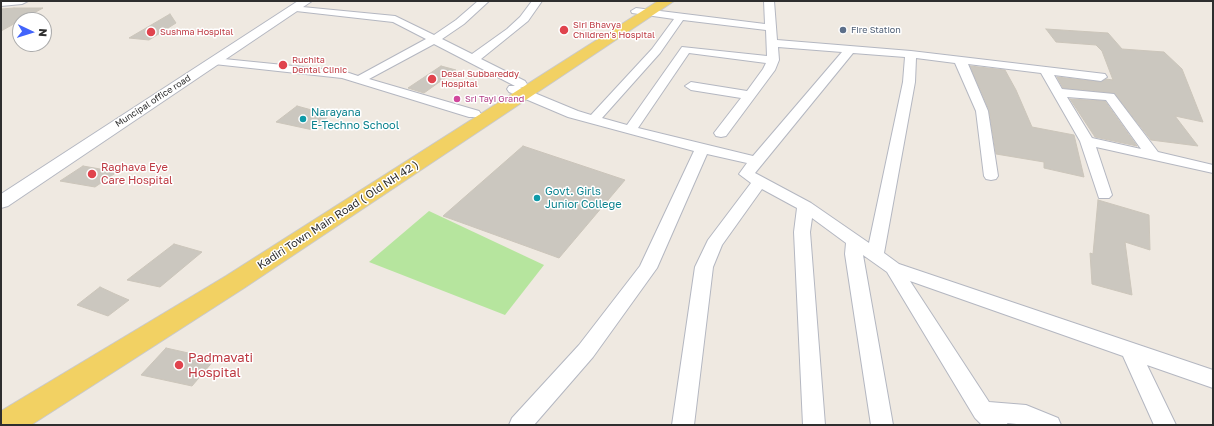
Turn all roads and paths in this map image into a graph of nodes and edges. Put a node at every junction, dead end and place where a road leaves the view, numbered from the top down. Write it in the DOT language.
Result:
graph roads {
  1 [pos="22,1"];
  2 [pos="484,1"];
  3 [pos="537,1"];
  4 [pos="769,1"];
  5 [pos="1,3"];
  6 [pos="301,4"];
  7 [pos="645,8"];
  8 [pos="674,9"];
  9 [pos="771,28"];
  10 [pos="435,38"];
  11 [pos="772,43"];
  12 [pos="850,48"];
  13 [pos="911,54"];
  14 [pos="473,58"];
  15 [pos="773,60"];
  16 [pos="960,60"];
  17 [pos="214,61"];
  18 [pos="1045,70"];
  19 [pos="1101,77"];
  20 [pos="360,79"];
  21 [pos="692,86"];
  22 [pos="519,89"];
  23 [pos="1058,92"];
  24 [pos="749,95"];
  25 [pos="474,114"];
  26 [pos="593,120"];
  27 [pos="630,130"];
  28 [pos="721,133"];
  29 [pos="1088,141"];
  30 [pos="702,149"];
  31 [pos="1153,156"];
  32 [pos="756,162"];
  33 [pos="1213,169"];
  34 [pos="992,176"];
  35 [pos="760,181"];
  36 [pos="1104,195"];
  37 [pos="1,202"];
  38 [pos="805,206"];
  39 [pos="855,240"];
  40 [pos="875,254"];
  41 [pos="893,268"];
  42 [pos="1131,351"];
  43 [pos="1213,379"];
  44 [pos="1,413"];
  45 [pos="990,418"];
  46 [pos="5,425"];
  47 [pos="520,425"];
  48 [pos="683,425"];
  49 [pos="814,425"];
  50 [pos="882,425"];
  51 [pos="1050,425"];
  52 [pos="1165,425"];
  1 -- 5 [label="street"];
  2 -- 10 [label="street"];
  3 -- 14 [label="street"];
  4 -- 9 [label="street"];
  6 -- 10 [label="street"];
  6 -- 17 [label="street, Muncipal office road"];
  7 -- 8 [label="main road, Kadiri Town Main Road ( Old NH 42 )"];
  7 -- 22 [label="main road, Kadiri Town Main Road ( Old NH 42 )"];
  8 -- 9 [label="street"];
  8 -- 26 [label="street"];
  9 -- 11 [label="street"];
  10 -- 14 [label="street"];
  10 -- 20 [label="street"];
  11 -- 12 [label="street"];
  11 -- 15 [label="street"];
  12 -- 13 [label="street"];
  12 -- 32 [label="street"];
  13 -- 16 [label="street"];
  13 -- 40 [label="street"];
  14 -- 22 [label="street"];
  15 -- 24 [label="street"];
  15 -- 27 [label="street"];
  16 -- 18 [label="street"];
  16 -- 34 [label="street"];
  17 -- 20 [label="street"];
  17 -- 37 [label="street, Muncipal office road"];
  18 -- 19 [label="street"];
  18 -- 23 [label="street"];
  20 -- 25 [label="street"];
  21 -- 24 [label="street"];
  22 -- 25 [label="main road, Kadiri Town Main Road ( Old NH 42 )"];
  22 -- 26 [label="street"];
  22 -- 46 [label="main road, Kadiri Town Main Road ( Old NH 42 )"];
  23 -- 29 [label="street"];
  23 -- 31 [label="street"];
  24 -- 28 [label="street"];
  25 -- 44 [label="main road, Kadiri Town Main Road ( Old NH 42 )"];
  26 -- 27 [label="street"];
  27 -- 30 [label="street"];
  29 -- 31 [label="street"];
  29 -- 36 [label="street"];
  30 -- 32 [label="street"];
  30 -- 47 [label="street"];
  31 -- 33 [label="street"];
  32 -- 35 [label="street"];
  35 -- 38 [label="street"];
  35 -- 48 [label="street"];
  38 -- 39 [label="street"];
  38 -- 49 [label="street"];
  39 -- 40 [label="street"];
  39 -- 50 [label="street"];
  40 -- 41 [label="street"];
  41 -- 42 [label="street"];
  41 -- 45 [label="street"];
  42 -- 43 [label="street"];
  42 -- 52 [label="street"];
  45 -- 51 [label="street"];
}
